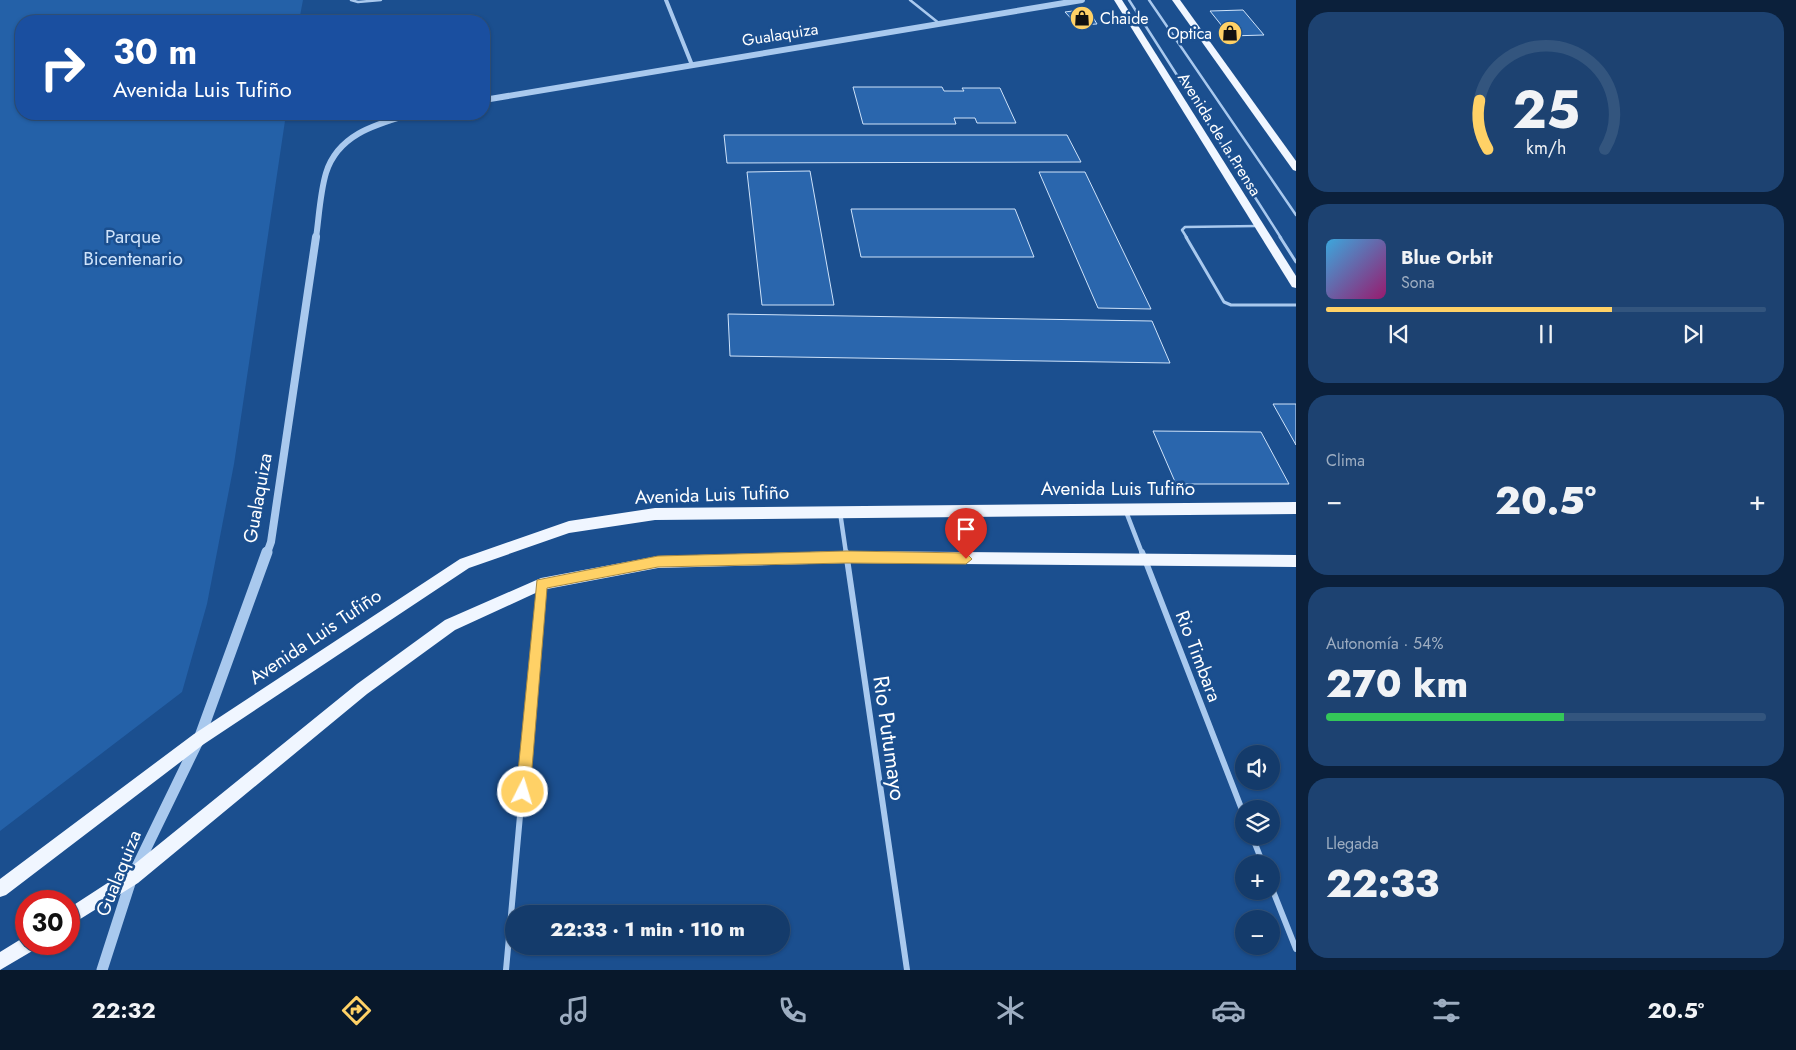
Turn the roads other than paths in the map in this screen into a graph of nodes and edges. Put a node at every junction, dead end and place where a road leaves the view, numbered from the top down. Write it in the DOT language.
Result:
graph roads {
  1 [pos="351,0"];
  2 [pos="381,0"];
  3 [pos="666,0"];
  4 [pos="910,0"];
  5 [pos="1082,0"];
  6 [pos="1118,0"];
  7 [pos="1129,0"];
  8 [pos="1149,0"];
  9 [pos="1176,0"];
  10 [pos="940,24"];
  11 [pos="692,65"];
  12 [pos="490,99"];
  13 [pos="392,120"];
  14 [pos="1296,168"];
  15 [pos="1296,215"];
  16 [pos="1259,226"];
  17 [pos="1296,262"];
  18 [pos="1296,284"];
  19 [pos="1296,304"];
  20 [pos="1296,508"];
  21 [pos="1125,509"];
  22 [pos="840,512"];
  23 [pos="847,557"];
  24 [pos="1145,561"];
  25 [pos="1296,561"];
  26 [pos="541,584"];
  27 [pos="199,739"];
  28 [pos="1238,800"];
  29 [pos="132,877"];
  30 [pos="0,889"];
  31 [pos="1277,900"];
  32 [pos="80,911"];
  33 [pos="1296,949"];
  34 [pos="15,952"];
  35 [pos="0,962"];
  36 [pos="102,970"];
  37 [pos="506,970"];
  38 [pos="907,970"];
  1 -- 2 [label="lane"];
  3 -- 11 [label="street"];
  4 -- 10 [label="lane"];
  5 -- 10 [label="street, Gualaquiza"];
  6 -- 16 [label="main road, Avenida de la Prensa"];
  7 -- 17 [label="lane"];
  8 -- 15 [label="lane"];
  9 -- 14 [label="main road"];
  10 -- 11 [label="street, Gualaquiza"];
  11 -- 12 [label="street, Gualaquiza"];
  13 -- 27 [label="street, Gualaquiza"];
  16 -- 18 [label="main road, Avenida de la Prensa"];
  16 -- 19 [label="lane"];
  20 -- 21 [label="main road, Avenida Luis Tufiño"];
  21 -- 22 [label="main road, Avenida Luis Tufiño"];
  21 -- 24 [label="street, Rio Timbara"];
  22 -- 23 [label="street, Rio Putumayo"];
  22 -- 27 [label="main road, Avenida Luis Tufiño"];
  23 -- 24 [label="main road"];
  23 -- 26 [label="main road"];
  23 -- 38 [label="street, Rio Putumayo"];
  24 -- 25 [label="main road"];
  24 -- 28 [label="street, Rio Timbara"];
  26 -- 29 [label="main road"];
  26 -- 37 [label="street"];
  27 -- 29 [label="street, Gualaquiza"];
  27 -- 30 [label="main road, Avenida Luis Tufiño"];
  29 -- 32 [label="main road"];
  29 -- 36 [label="street, Gualaquiza"];
  31 -- 33 [label="street"];
  34 -- 35 [label="main road"];
}
